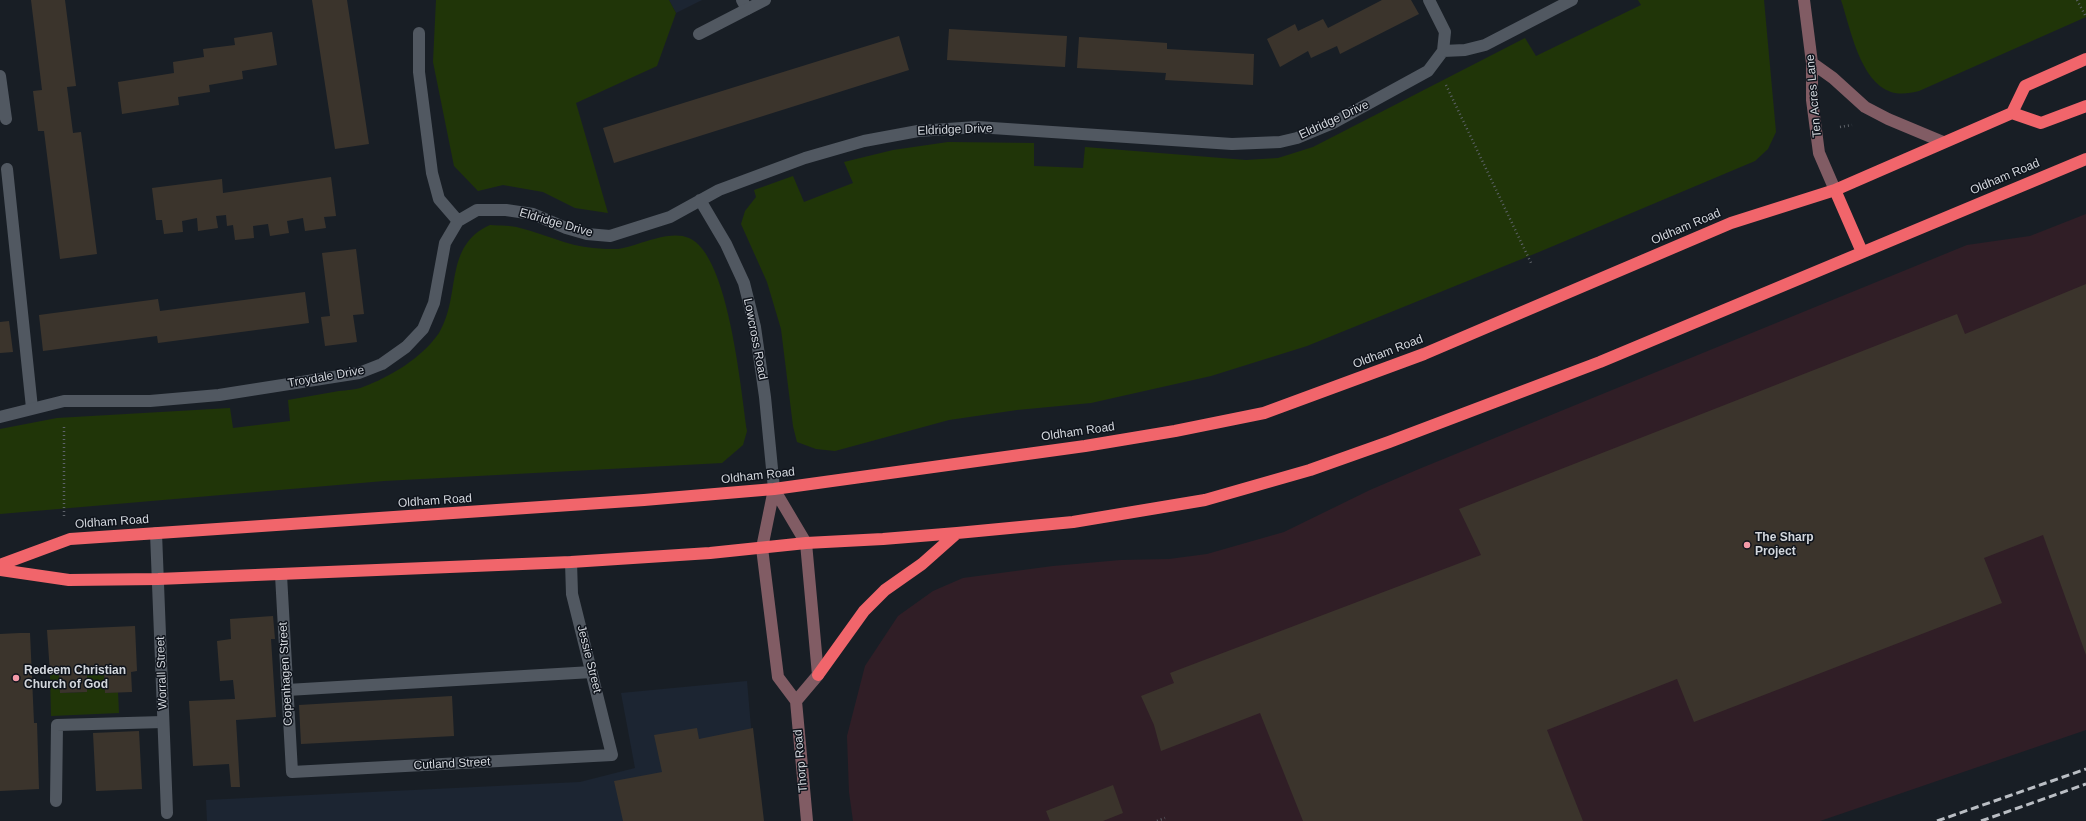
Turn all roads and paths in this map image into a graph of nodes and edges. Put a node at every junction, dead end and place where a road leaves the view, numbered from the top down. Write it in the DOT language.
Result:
graph roads {
  1 [pos="765,0"];
  2 [pos="1429,0"];
  3 [pos="1572,0"];
  4 [pos="1804,0"];
  5 [pos="2077,0"];
  6 [pos="745,5"];
  7 [pos="2086,17"];
  8 [pos="419,33"];
  9 [pos="699,34"];
  10 [pos="1443,51"];
  11 [pos="2086,59"];
  12 [pos="1435,62"];
  13 [pos="1812,63"];
  14 [pos="0,76"];
  15 [pos="2086,106"];
  16 [pos="2012,113"];
  17 [pos="6,119"];
  18 [pos="1943,142"];
  19 [pos="2085,160"];
  20 [pos="8,169"];
  21 [pos="1834,190"];
  22 [pos="700,200"];
  23 [pos="458,221"];
  24 [pos="1862,252"];
  25 [pos="1532,265"];
  26 [pos="32,408"];
  27 [pos="0,417"];
  28 [pos="64,417"];
  29 [pos="774,489"];
  30 [pos="64,516"];
  31 [pos="156,532"];
  32 [pos="957,533"];
  33 [pos="806,543"];
  34 [pos="762,548"];
  35 [pos="571,562"];
  36 [pos="0,565"];
  37 [pos="0,570"];
  38 [pos="281,575"];
  39 [pos="158,579"];
  40 [pos="592,672"];
  41 [pos="818,675"];
  42 [pos="287,690"];
  43 [pos="796,701"];
  44 [pos="163,722"];
  45 [pos="612,755"];
  46 [pos="292,772"];
  47 [pos="56,801"];
  48 [pos="167,813"];
  49 [pos="1166,818"];
  50 [pos="806,821"];
  51 [pos="1157,821"];
  1 -- 6 [label="street"];
  2 -- 10 [label="street"];
  3 -- 10 [label="street"];
  4 -- 13 [label="main road, Ten Acres Lane"];
  5 -- 7 [label="path"];
  6 -- 9 [label="street"];
  8 -- 23 [label="street"];
  10 -- 12 [label="street, Eldridge Drive"];
  11 -- 16 [label="highway"];
  12 -- 22 [label="street, Eldridge Drive"];
  12 -- 25 [label="path"];
  13 -- 18 [label="main road"];
  13 -- 21 [label="main road, Ten Acres Lane"];
  14 -- 17 [label="street"];
  15 -- 16 [label="highway"];
  16 -- 18 [label="highway, Oldham Road"];
  18 -- 21 [label="highway, Oldham Road"];
  19 -- 24 [label="highway, Oldham Road"];
  20 -- 26 [label="street"];
  21 -- 24 [label="highway"];
  21 -- 29 [label="highway, Oldham Road"];
  22 -- 23 [label="street, Eldridge Drive"];
  22 -- 29 [label="street, Lowcross Road"];
  23 -- 26 [label="street, Troydale Drive"];
  24 -- 32 [label="highway, Oldham Road"];
  26 -- 27 [label="street, Troydale Drive"];
  28 -- 30 [label="path"];
  29 -- 31 [label="highway, Oldham Road"];
  29 -- 33 [label="main road"];
  29 -- 34 [label="main road"];
  31 -- 36 [label="highway, Oldham Road"];
  31 -- 39 [label="street, Worrall Street"];
  32 -- 33 [label="highway, Oldham Road"];
  32 -- 41 [label="highway"];
  33 -- 34 [label="highway, Oldham Road"];
  33 -- 41 [label="main road"];
  34 -- 35 [label="highway, Oldham Road"];
  34 -- 43 [label="main road"];
  35 -- 38 [label="highway, Oldham Road"];
  35 -- 40 [label="street, Jessie Street"];
  37 -- 39 [label="highway, Oldham Road"];
  38 -- 39 [label="highway, Oldham Road"];
  38 -- 42 [label="street, Copenhagen Street"];
  39 -- 44 [label="street, Worrall Street"];
  40 -- 42 [label="street"];
  40 -- 45 [label="street, Jessie Street"];
  41 -- 43 [label="main road"];
  42 -- 46 [label="street, Copenhagen Street"];
  43 -- 50 [label="main road, Thorp Road"];
  44 -- 47 [label="street"];
  44 -- 48 [label="street, Worrall Street"];
  45 -- 46 [label="street, Cutland Street"];
  49 -- 51 [label="path"];
}
